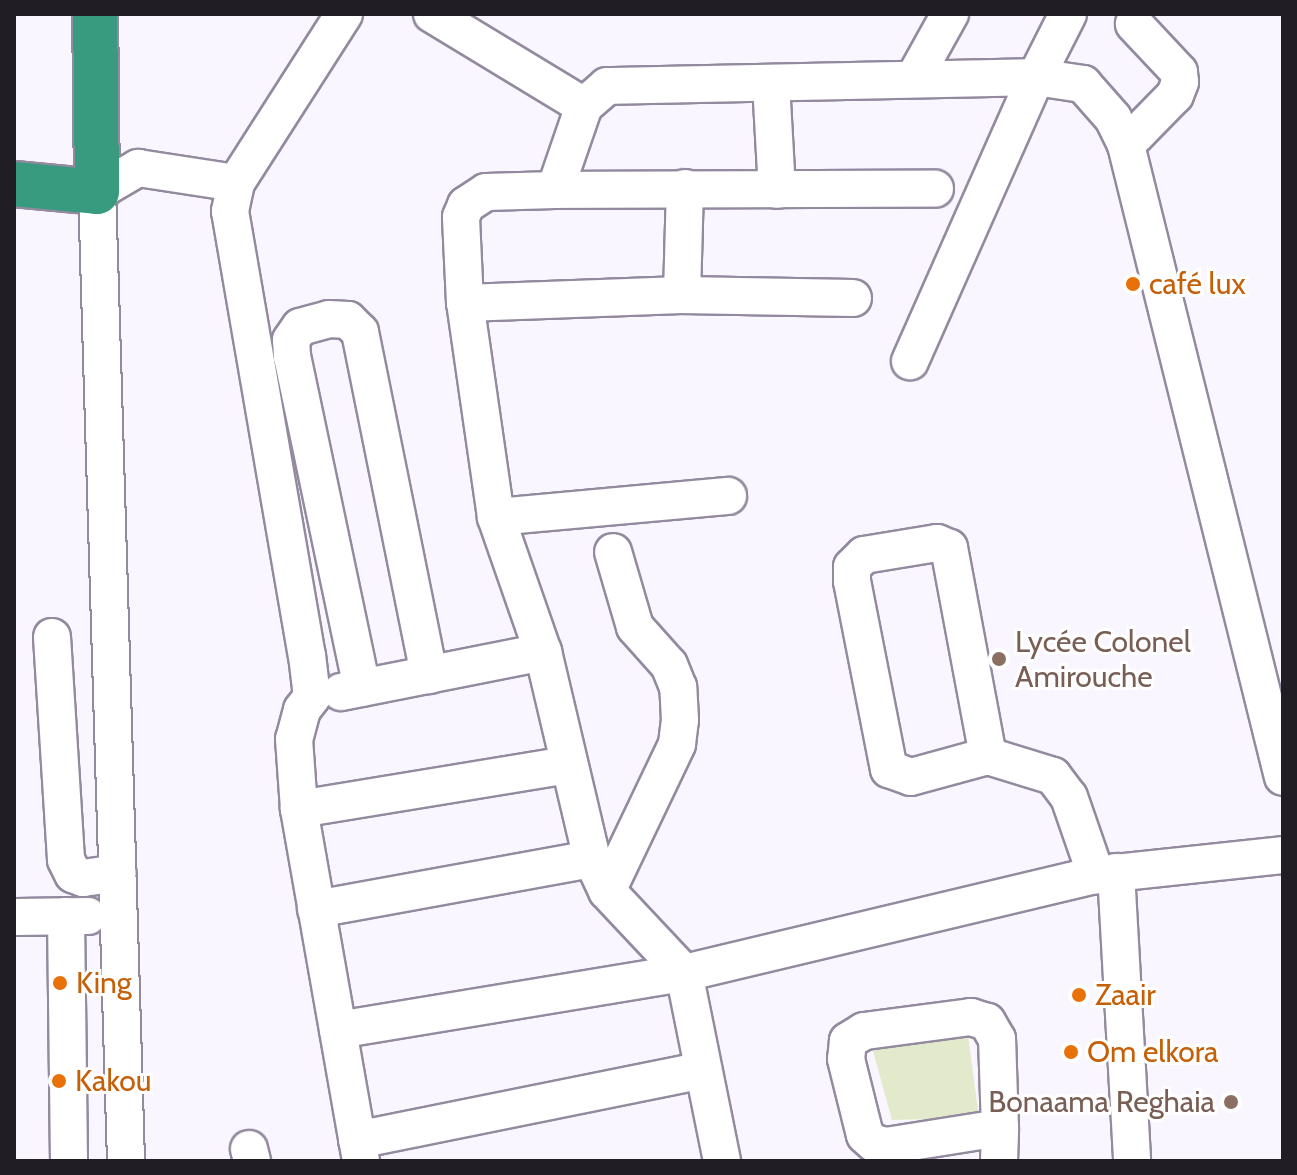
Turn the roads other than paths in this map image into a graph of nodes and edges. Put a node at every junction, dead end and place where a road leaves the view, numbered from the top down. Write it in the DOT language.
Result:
graph roads {
  1 [pos="95,14"];
  2 [pos="344,14"];
  3 [pos="432,14"];
  4 [pos="950,14"];
  5 [pos="1068,14"];
  6 [pos="1134,24"];
  7 [pos="916,75"];
  8 [pos="1036,77"];
  9 [pos="771,83"];
  10 [pos="584,106"];
  11 [pos="1126,145"];
  12 [pos="236,183"];
  13 [pos="14,184"];
  14 [pos="685,188"];
  15 [pos="935,189"];
  16 [pos="555,190"];
  17 [pos="777,190"];
  18 [pos="97,192"];
  19 [pos="682,295"];
  20 [pos="853,298"];
  21 [pos="465,303"];
  22 [pos="910,361"];
  23 [pos="728,496"];
  24 [pos="496,517"];
  25 [pos="613,552"];
  26 [pos="52,637"];
  27 [pos="543,652"];
  28 [pos="429,675"];
  29 [pos="362,688"];
  30 [pos="312,697"];
  31 [pos="988,756"];
  32 [pos="567,765"];
  33 [pos="1283,777"];
  34 [pos="299,809"];
  35 [pos="1283,855"];
  36 [pos="592,859"];
  37 [pos="118,873"];
  38 [pos="1106,874"];
  39 [pos="607,891"];
  40 [pos="316,909"];
  41 [pos="119,915"];
  42 [pos="66,916"];
  43 [pos="14,917"];
  44 [pos="684,973"];
  45 [pos="338,1030"];
  46 [pos="703,1070"];
  47 [pos="999,1144"];
  48 [pos="359,1150"];
  49 [pos="69,1161"];
  50 [pos="126,1161"];
  51 [pos="722,1161"];
  52 [pos="1132,1161"];
  1 -- 18 [label="highway"];
  2 -- 12 [label="street"];
  3 -- 10 [label="street"];
  4 -- 7 [label="street"];
  5 -- 8 [label="street"];
  6 -- 11 [label="street"];
  7 -- 8 [label="street"];
  7 -- 9 [label="street"];
  8 -- 11 [label="street"];
  8 -- 22 [label="street"];
  9 -- 10 [label="street"];
  9 -- 17 [label="street"];
  10 -- 16 [label="street"];
  11 -- 33 [label="street"];
  12 -- 18 [label="street"];
  12 -- 30 [label="street"];
  13 -- 18 [label="highway"];
  14 -- 16 [label="street"];
  14 -- 17 [label="street"];
  14 -- 19 [label="street"];
  15 -- 17 [label="street"];
  16 -- 21 [label="street"];
  18 -- 37 [label="street"];
  19 -- 20 [label="street"];
  19 -- 21 [label="street"];
  21 -- 24 [label="street"];
  23 -- 24 [label="street"];
  24 -- 27 [label="street"];
  25 -- 39 [label="street"];
  26 -- 37 [label="street"];
  27 -- 28 [label="street"];
  27 -- 32 [label="street"];
  28 -- 29 [label="street"];
  28 -- 29 [label="street"];
  29 -- 30 [label="street"];
  30 -- 34 [label="street"];
  31 -- 31 [label="street"];
  31 -- 38 [label="street"];
  32 -- 34 [label="street"];
  32 -- 36 [label="street"];
  34 -- 40 [label="street"];
  35 -- 38 [label="street"];
  36 -- 39 [label="street"];
  36 -- 40 [label="street"];
  37 -- 41 [label="street"];
  38 -- 44 [label="street"];
  38 -- 52 [label="street"];
  39 -- 44 [label="street"];
  40 -- 45 [label="street"];
  41 -- 42 [label="street"];
  41 -- 50 [label="street"];
  42 -- 43 [label="street"];
  42 -- 49 [label="street"];
  44 -- 45 [label="street"];
  44 -- 46 [label="street"];
  45 -- 48 [label="street"];
  46 -- 48 [label="street"];
  46 -- 51 [label="street"];
  47 -- 47 [label="street"];
}
